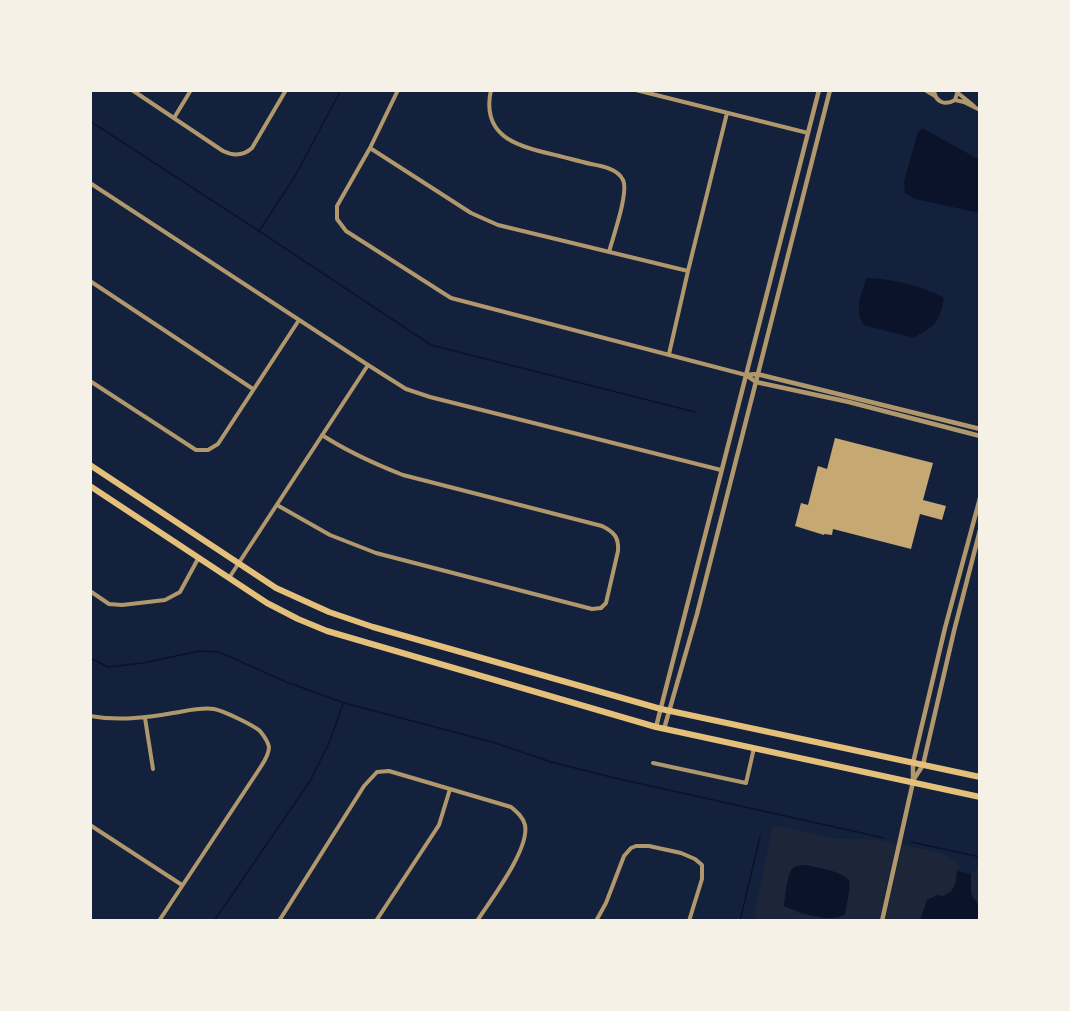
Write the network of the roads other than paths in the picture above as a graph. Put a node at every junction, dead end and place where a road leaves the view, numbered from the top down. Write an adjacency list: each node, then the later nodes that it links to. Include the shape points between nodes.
1 (132, 90): 17 (street)
2 (191, 90): 17 (street)
3 (286, 90): 17 (street, via 252,148 244,153 223,151)
4 (398, 90): 19 (street)
5 (491, 90): 21 (street, via 492,119 509,140 529,149 601,166 622,178 625,193)
6 (636, 90): 16 (street)
7 (819, 90): 18 (street)
8 (830, 90): 27 (street)
9 (925, 90): 12 (street)
10 (934, 90): 12 (street)
11 (958, 92): 13 (street); 14 (street)
12 (935, 97): 13 (street, via 943,103)
13 (955, 100): 14 (street)
14 (974, 107): 15 (street)
15 (980, 110)
16 (727, 113): 18 (street); 22 (street)
17 (174, 118)
18 (808, 133): 28 (street)
19 (370, 148): 21 (street, via 471,213 498,225); 25 (street, via 336,210 346,231 451,298)
20 (90, 183): 24 (street)
21 (609, 252): 22 (street)
22 (688, 271): 25 (street)
23 (90, 281): 31 (street)
24 (299, 320): 26 (street); 31 (street)
25 (669, 354): 28 (street)
26 (368, 365): 33 (street); 36 (street, via 406,389 430,397)
27 (757, 374): 28 (street); 30 (street); 32 (street)
28 (746, 375): 30 (street); 36 (street)
29 (90, 381): 31 (street, via 196,450 208,450 218,444)
30 (756, 382): 34 (street); 46 (street)
31 (253, 389)
32 (980, 429)
33 (322, 435): 39 (street); 39 (street, via 403,476 612,531 619,543 606,603 592,609 376,554 330,535)
34 (980, 436)
35 (90, 465): 42 (main road)
36 (721, 470): 45 (street)
37 (90, 486): 41 (main road)
38 (980, 498): 52 (street)
39 (277, 505): 42 (street)
40 (980, 530): 54 (street)
41 (199, 558): 43 (main road); 44 (street, via 180,592 165,600 109,604)
42 (238, 563): 43 (street); 45 (main road, via 276,588 329,612)
43 (229, 578): 49 (main road, via 267,603 327,631)
44 (90, 591)
45 (661, 709): 46 (main road); 49 (street)
46 (669, 711): 50 (street); 52 (main road)
47 (90, 716): 48 (street)
48 (145, 718): 55 (street); 61 (street, via 214,709 259,730 269,747 268,755)
49 (656, 727): 50 (main road)
50 (664, 729): 51 (main road)
51 (754, 748): 53 (street, via 746,783); 57 (main road)
52 (913, 763): 54 (main road); 57 (street)
53 (653, 764)
54 (923, 765): 56 (main road); 57 (street)
55 (153, 769)
56 (980, 777)
57 (913, 782): 59 (main road); 68 (street)
58 (450, 789): 63 (street, via 389,771 377,772 364,786); 64 (street, via 439,825); 65 (street, via 511,807 525,825 520,851)
59 (980, 797)
60 (90, 825): 61 (street)
61 (182, 885): 62 (street)
62 (159, 921)
63 (279, 921)
64 (376, 921)
65 (477, 921)
66 (596, 921): 67 (street, via 624,856 631,848 642,845 681,853 702,865 702,879)
67 (689, 921)
68 (882, 921)

